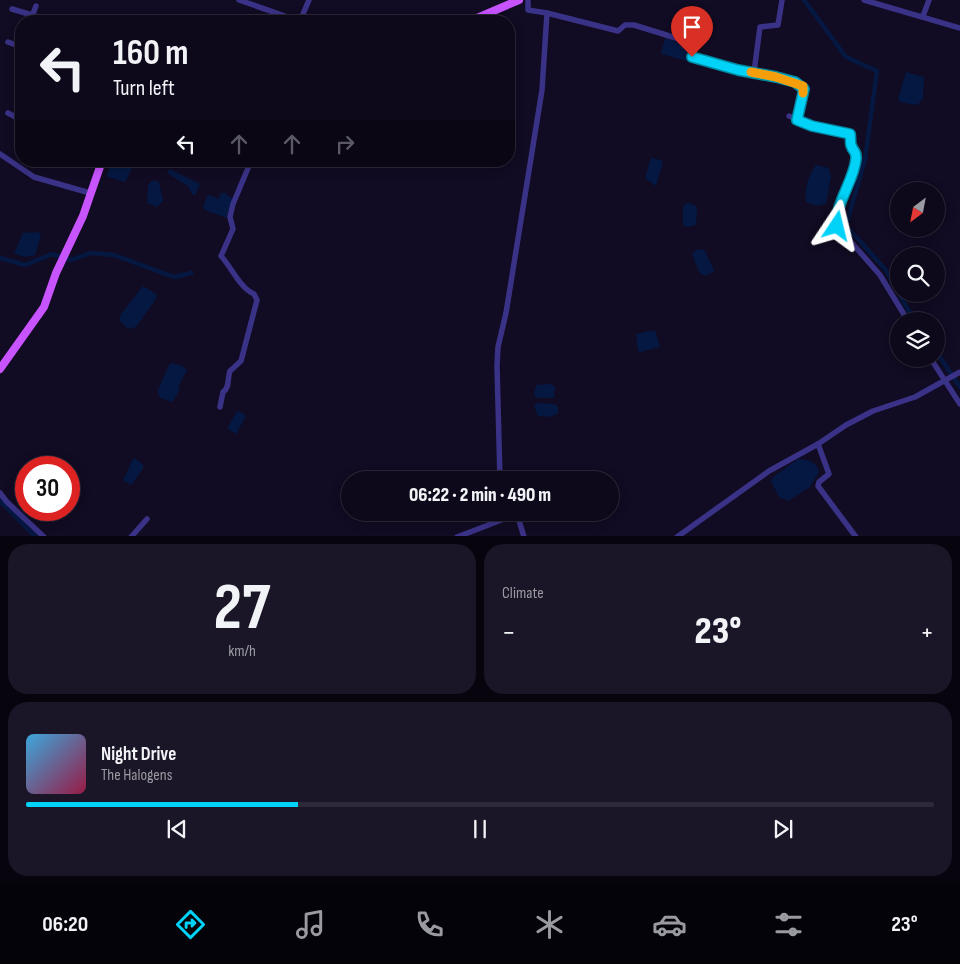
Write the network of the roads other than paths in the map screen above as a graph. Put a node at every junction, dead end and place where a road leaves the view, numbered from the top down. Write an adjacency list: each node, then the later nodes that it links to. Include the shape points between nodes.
1 (239, 0): 13 (street)
2 (309, 0): 14 (street)
3 (519, 0): 15 (main road)
4 (528, 0): 10 (street, via 528,10)
5 (782, 0): 20 (street, via 778,25 760,27)
6 (864, 0): 16 (street)
7 (929, 0): 16 (street)
8 (36, 6): 12 (street)
9 (12, 9): 11 (street)
10 (547, 13): 20 (street, via 618,31 627,24 651,30 692,43 694,59); 39 (street, via 542,90 498,347)
11 (25, 15)
12 (32, 15)
13 (283, 15)
14 (303, 15)
15 (484, 15)
16 (923, 16): 17 (street)
17 (960, 28)
18 (8, 42): 19 (street)
19 (15, 44)
20 (754, 72): 24 (street, via 803,86)
21 (8, 112): 22 (street)
22 (15, 116)
23 (789, 116): 24 (street)
24 (797, 120): 31 (street, via 850,134 856,158 836,218 837,226 880,276)
25 (0, 154): 26 (street)
26 (15, 164)
27 (19, 167): 30 (street, via 34,177)
28 (100, 167): 30 (main road)
29 (248, 167): 37 (street, via 233,204 230,217 233,229 221,256 257,300 242,362 230,371)
30 (90, 193): 33 (main road, via 44,308)
31 (902, 312)
32 (936, 367): 35 (street)
33 (0, 368)
34 (957, 374): 35 (street)
35 (946, 381): 36 (street); 38 (street, via 915,397 873,411)
36 (960, 404)
37 (220, 407)
38 (818, 444): 48 (street, via 768,471); 49 (street, via 829,474 818,486)
39 (500, 471)
40 (0, 492): 44 (street)
41 (148, 519): 45 (street)
42 (501, 521): 46 (street)
43 (519, 521): 47 (street)
44 (44, 536)
45 (131, 536)
46 (457, 536)
47 (524, 536)
48 (677, 536)
49 (856, 536)

